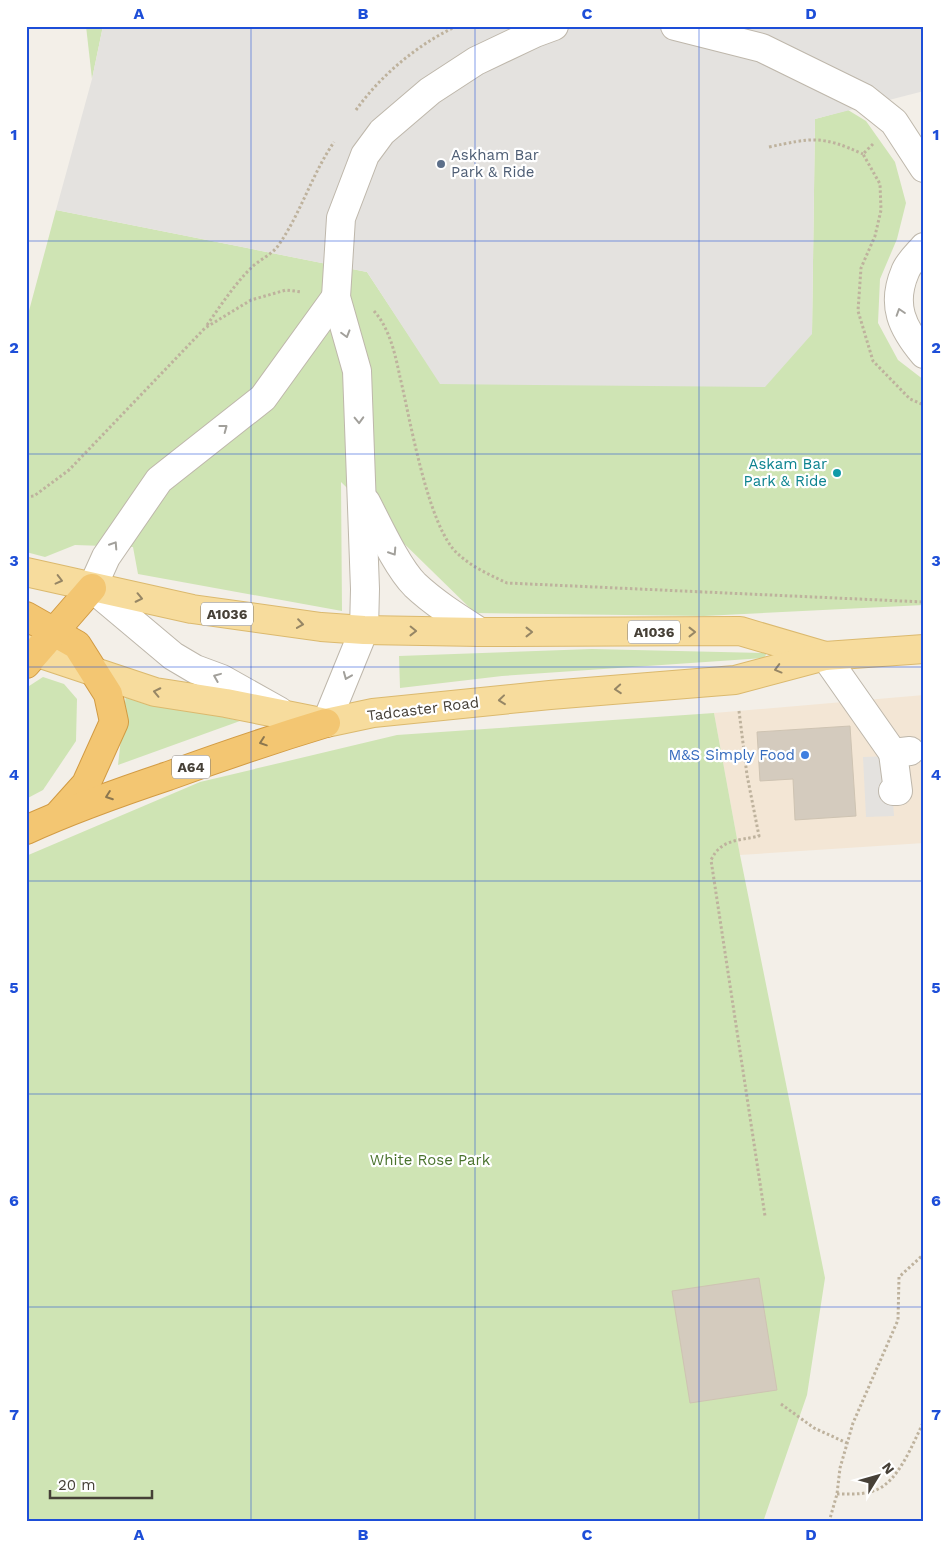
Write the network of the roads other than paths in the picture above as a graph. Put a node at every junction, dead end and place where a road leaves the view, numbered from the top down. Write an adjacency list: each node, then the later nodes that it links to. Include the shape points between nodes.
1 (554, 26): 5 (lane, via 476,61 430,91 382,132 365,155 340,218)
2 (675, 26): 3 (lane, via 762,48 864,98 894,122)
3 (924, 168)
4 (924, 246): 6 (lane, one-way to 4, via 908,335 897,305 905,271)
5 (336, 297): 7 (lane, one-way to 7, via 357,371); 9 (lane, one-way to 5, via 106,557 159,480 263,398)
6 (924, 354)
7 (362, 494): 11 (lane); 13 (lane, one-way to 13, via 386,541 414,584)
8 (26, 572): 9 (main road, Tadcaster Road / A1036, one-way to 9)
9 (92, 588): 11 (main road, Tadcaster Road / A1036, one-way to 11, via 192,609); 12 (highway); 18 (lane, one-way to 9, via 173,656)
10 (26, 616): 12 (highway)
11 (364, 630): 13 (main road, Tadcaster Road / A1036, one-way to 13); 19 (lane, one-way to 19)
12 (56, 631): 15 (highway); 17 (highway, via 77,645)
13 (480, 632): 16 (main road, Tadcaster Road / A1036, one-way to 16, via 740,631)
14 (924, 649): 16 (main road, Tadcaster Road / A1036)
15 (29, 656): 17 (main road, Tadcaster Road / A1036)
16 (825, 656): 19 (main road, Tadcaster Road / A1036, one-way to 19, via 735,680 381,712); 20 (lane, via 902,752 898,791)
17 (97, 674): 18 (main road, Tadcaster Road / A1036, one-way to 17, via 155,692); 21 (highway, A64, via 108,694 114,722 86,784)
18 (290, 717): 19 (main road, Tadcaster Road / A1036)
19 (326, 723): 21 (highway, A64, one-way to 21)
20 (892, 791)
21 (57, 816): 22 (highway, A64)
22 (26, 830)

